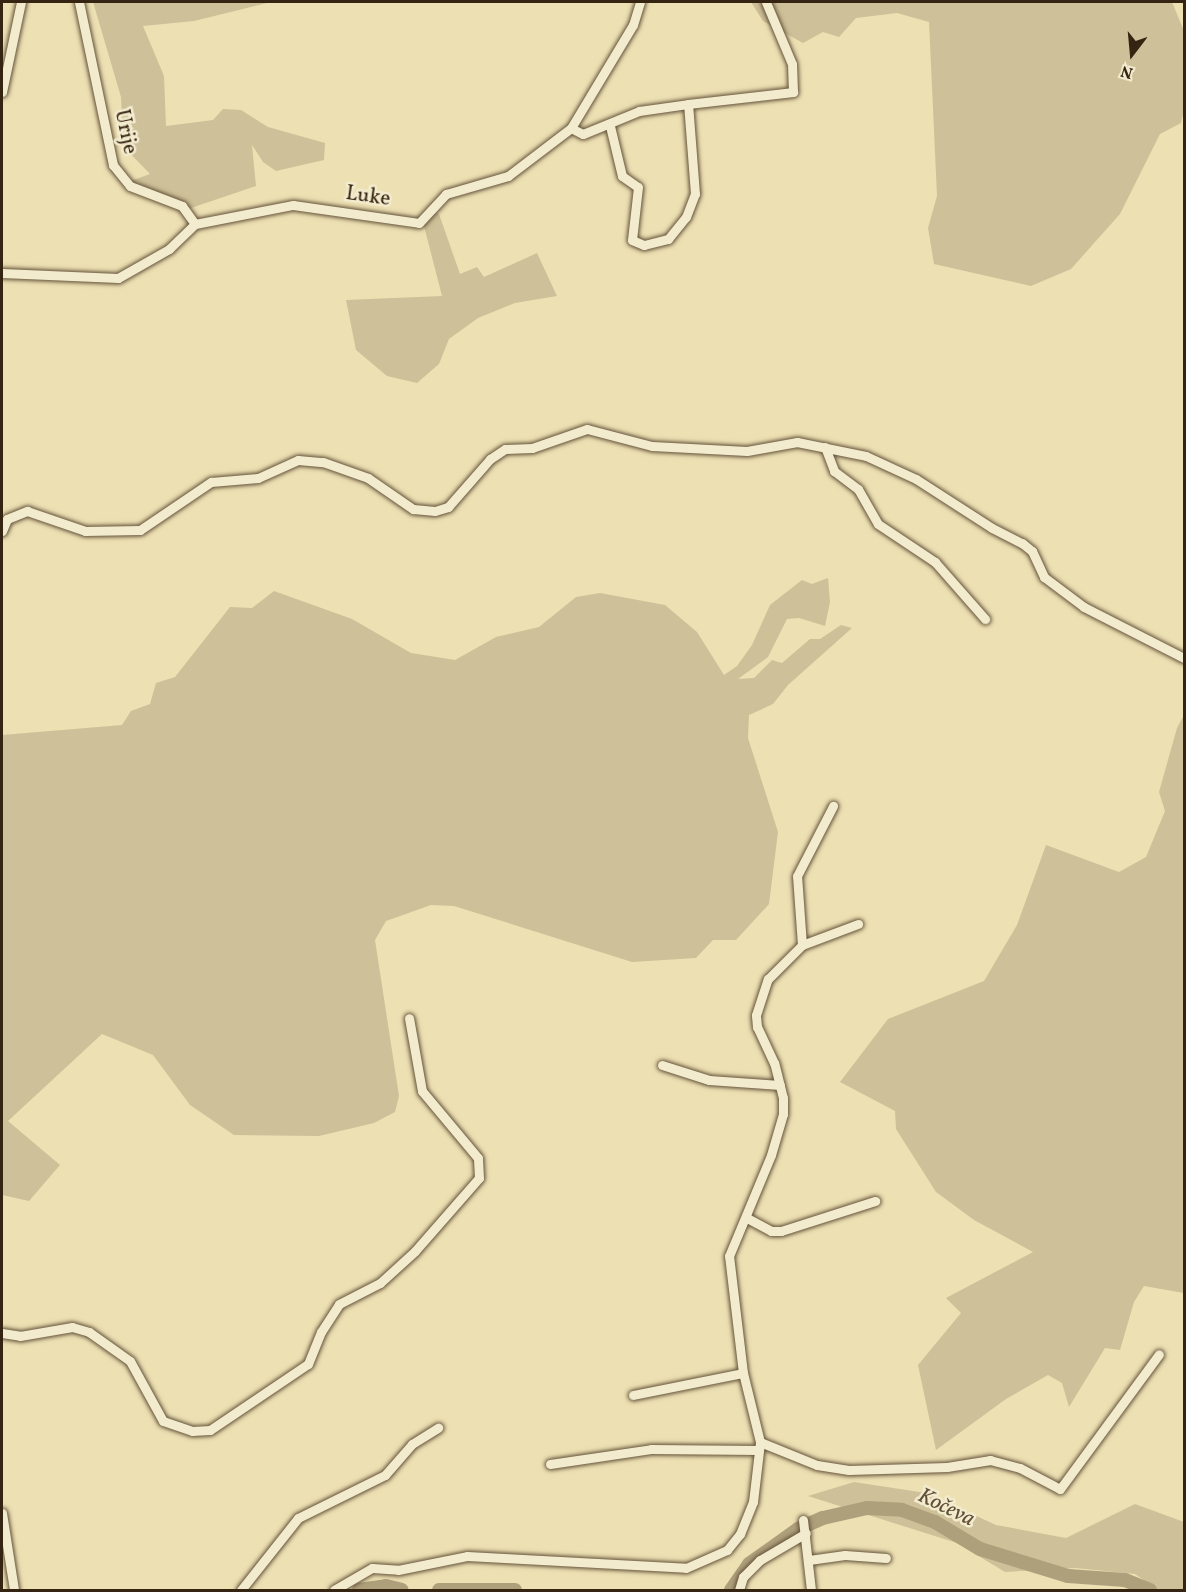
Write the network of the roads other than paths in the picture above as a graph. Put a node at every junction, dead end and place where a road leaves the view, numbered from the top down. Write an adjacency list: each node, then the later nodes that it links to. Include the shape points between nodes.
1 (21, 2): 5 (street)
2 (79, 2): 9 (street, Urije, via 113,165 130,186 182,206)
3 (640, 2): 8 (street, Luke, via 633,25)
4 (766, 2): 6 (street, via 792,64 793,92)
5 (2, 92)
6 (688, 104): 7 (street, via 639,111); 7 (street, via 695,194 686,218 668,239 644,245 632,240 638,187 622,176)
7 (610, 126): 8 (street, via 583,134)
8 (572, 128): 9 (street, Luke, via 508,176 446,194 419,223 293,205)
9 (195, 224): 10 (street, via 169,249 118,278)
10 (2, 273)
11 (825, 447): 12 (street, via 797,442 747,451 652,446 587,429 532,448 505,449 490,459 448,507 435,511 413,509 368,478 323,462 298,460 258,478 211,482 140,530 85,531 27,511 8,519); 13 (street, via 834,471 858,489 878,524 935,562); 14 (street, via 866,456 916,479 1022,543 1032,551 1044,577 1084,607)
12 (2, 531)
13 (985, 619)
14 (1185, 658)
15 (833, 806): 17 (street, via 797,876)
16 (858, 924): 17 (street)
17 (802, 945): 20 (street, via 768,979 756,1015)
18 (409, 1018): 23 (street, via 422,1091 478,1158 481,1168 473,1188 415,1251 380,1282 339,1304 321,1332 309,1364 210,1430 192,1431 163,1421 130,1361 89,1332 72,1327 20,1336)
19 (662, 1065): 20 (street, via 709,1080)
20 (780, 1085): 22 (street, via 783,1114)
21 (875, 1201): 22 (street, via 781,1231 771,1231)
22 (747, 1218): 25 (street, via 729,1256)
23 (2, 1333)
24 (1159, 1354): 28 (street, via 1060,1489 1020,1468 990,1460 947,1467 849,1470 817,1465)
25 (743, 1373): 26 (street); 28 (street)
26 (633, 1395)
27 (438, 1428): 35 (street, via 412,1444 385,1475 298,1518)
28 (760, 1446): 29 (street, via 651,1449); 36 (street, via 753,1502 740,1534 727,1550 707,1562 670,1568 467,1556 398,1570 372,1568)
29 (550, 1464)
30 (2, 1513): 31 (street)
31 (4, 1540): 34 (street)
32 (886, 1558): 33 (street, via 845,1555)
33 (809, 1560): 37 (street, via 804,1526 742,1577); 38 (street)
34 (14, 1590)
35 (241, 1590)
36 (334, 1590)
37 (739, 1590)
38 (811, 1590)

